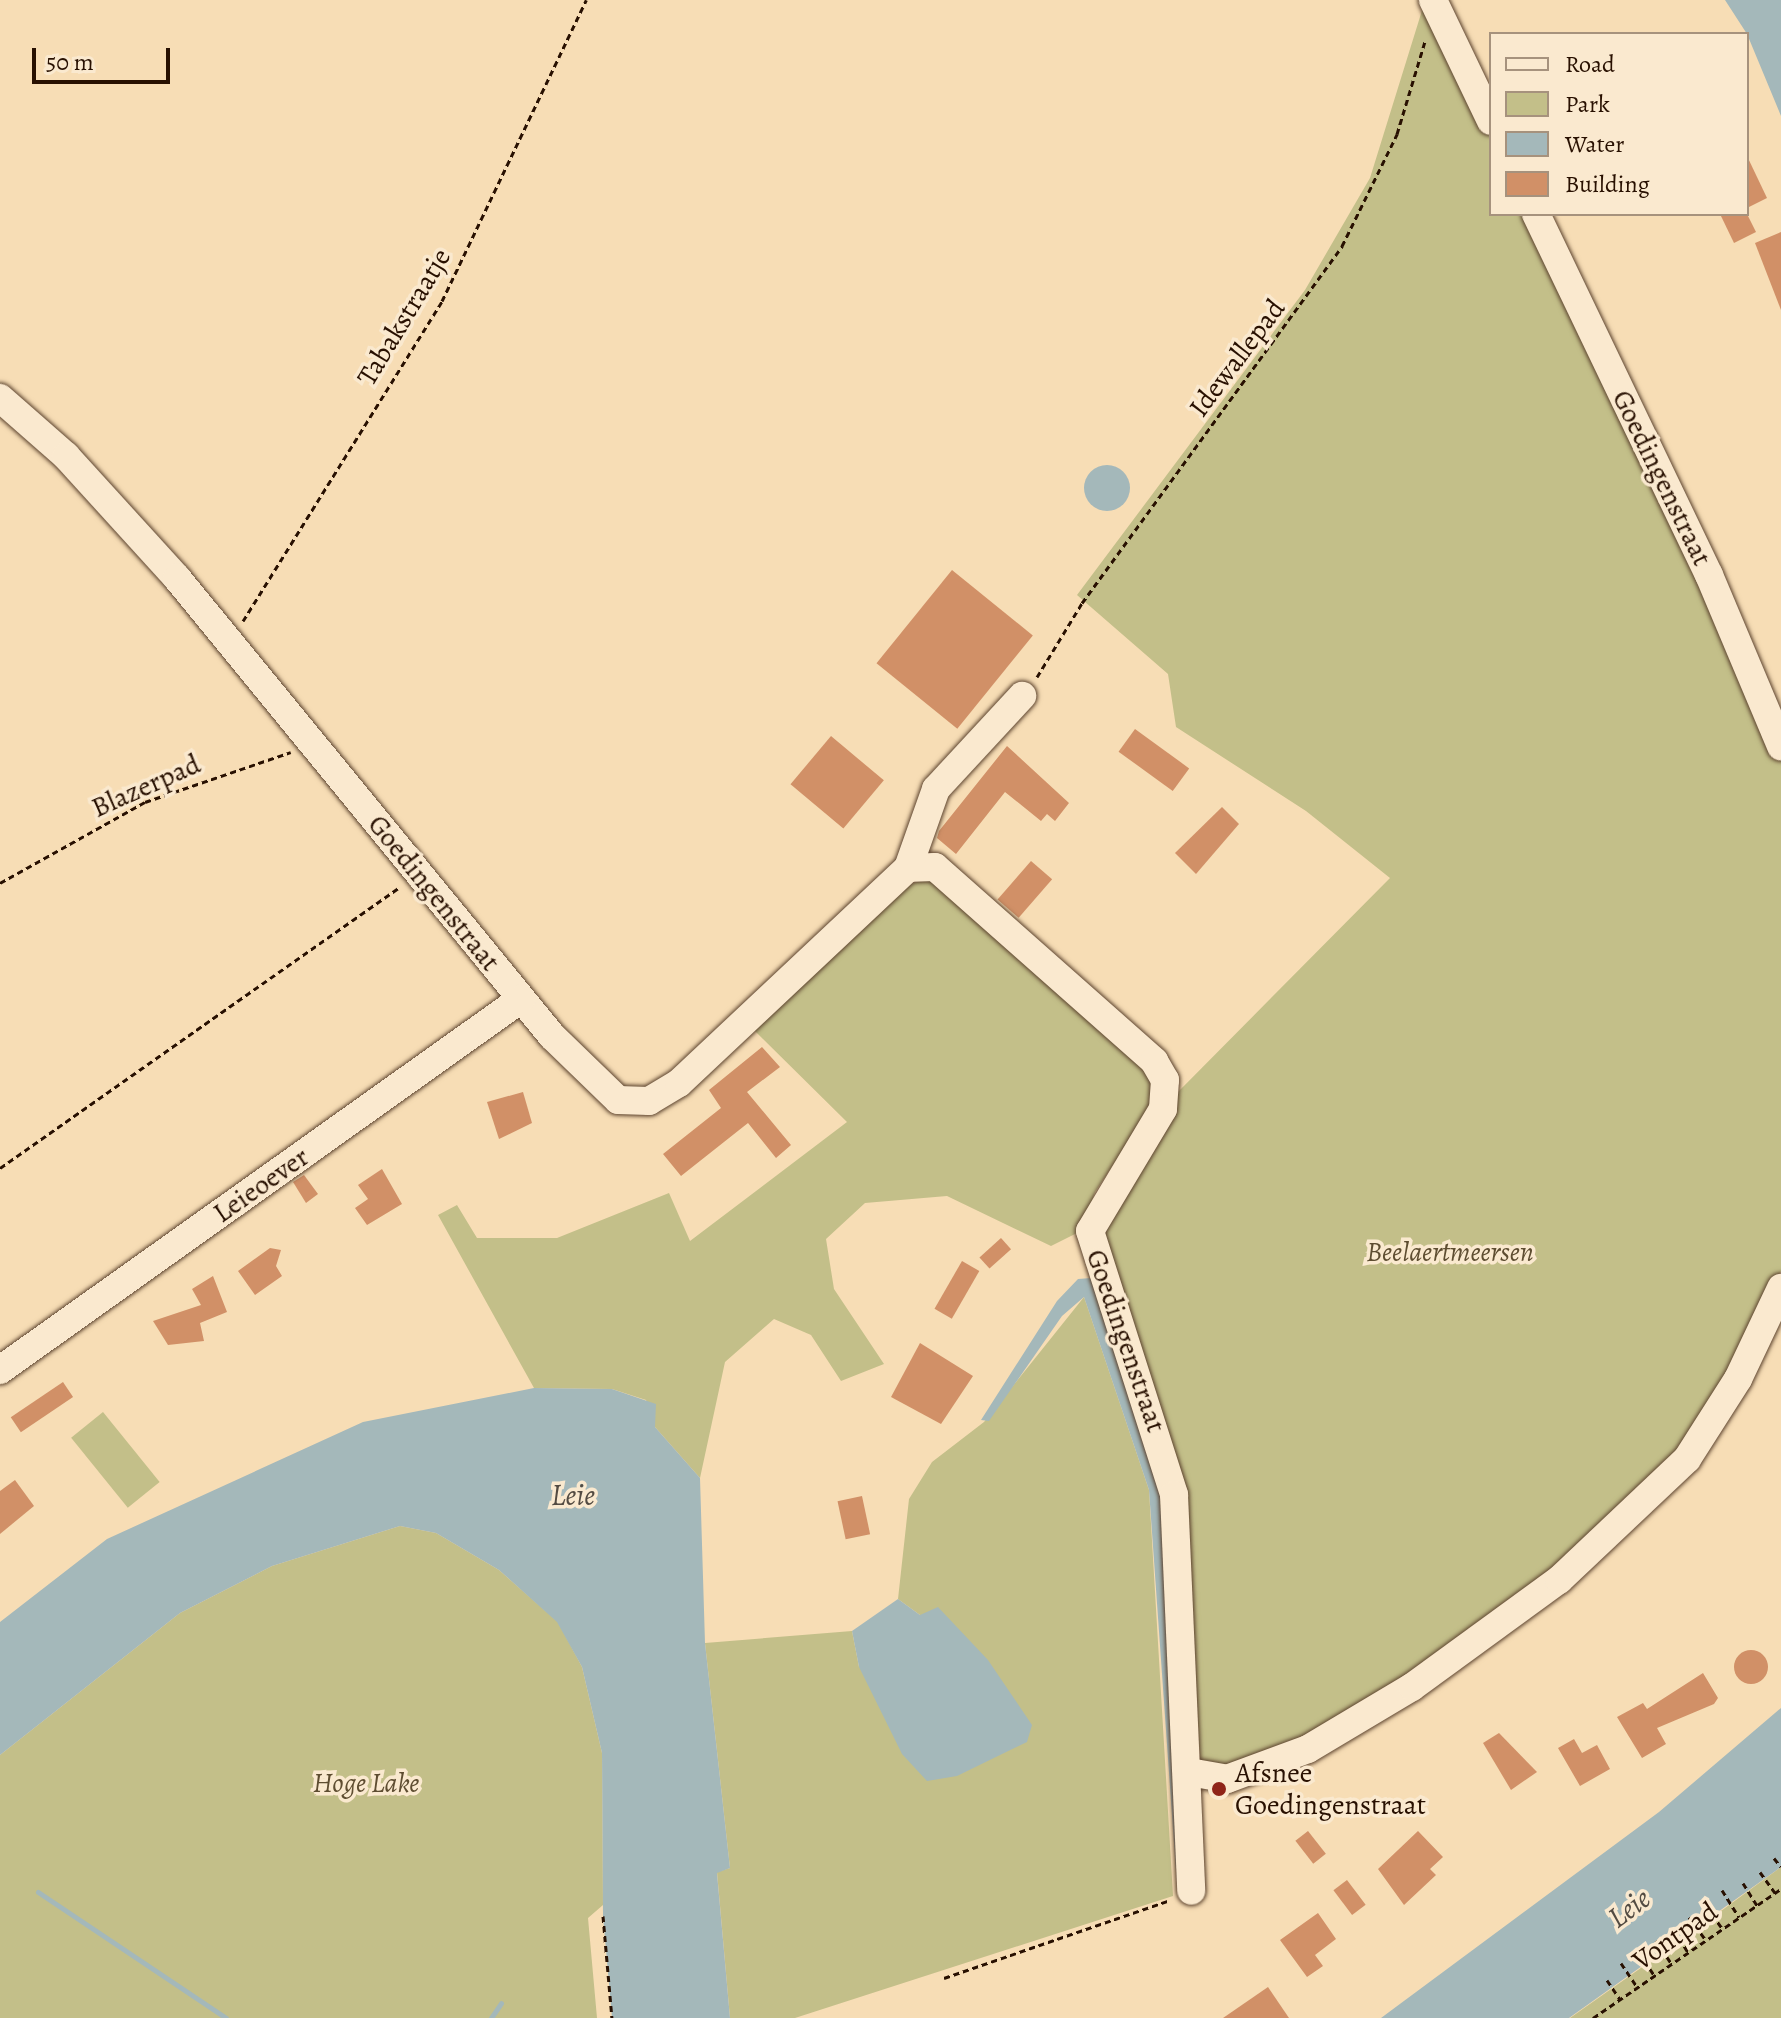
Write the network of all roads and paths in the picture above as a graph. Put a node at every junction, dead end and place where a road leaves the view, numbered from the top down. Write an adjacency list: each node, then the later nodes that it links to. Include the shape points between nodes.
1 (586, 0): 6 (path, Tabakstraatje, via 442,301)
2 (1438, 11): 3 (street); 7 (path, Idewallepad, via 1397,134 1342,246)
3 (1489, 117)
4 (1537, 216): 9 (street, Goedingenstraat, via 1709,575)
5 (0, 398): 6 (street, Goedingenstraat, via 66,456)
6 (231, 641): 8 (street, Goedingenstraat)
7 (1022, 696): 10 (street, via 936,789 910,845)
8 (315, 744): 11 (street, Goedingenstraat); 12 (path, Blazerpad, via 145,802)
9 (1781, 746)
10 (908, 868): 13 (street, Goedingenstraat, via 679,1083 649,1101 633,1104 601,1089); 17 (street, Goedingenstraat, via 935,867 1154,1061 1165,1080 1163,1109 1090,1231 1174,1495)
11 (417, 875): 13 (street, Goedingenstraat); 14 (path)
12 (0, 883)
13 (521, 999): 16 (street, Leieoever)
14 (0, 1168)
15 (1781, 1288): 17 (street, via 1738,1379 1687,1459 1559,1580 1412,1687 1308,1749 1227,1779)
16 (0, 1370)
17 (1189, 1772): 24 (street, Goedingenstraat)
18 (1774, 1858): 19 (path)
19 (1781, 1867)
20 (1760, 1872): 25 (path)
21 (1743, 1883): 27 (path)
22 (1781, 1889): 25 (path, Vontpad)
23 (1722, 1890): 30 (path)
24 (1191, 1891): 40 (path, via 1106,1928)
25 (1775, 1893): 27 (path, Vontpad)
26 (1706, 1906): 31 (path)
27 (1758, 1907): 30 (path, Vontpad)
28 (603, 1916): 44 (path)
29 (1689, 1917): 34 (path)
30 (1739, 1917): 31 (path, Vontpad)
31 (1722, 1928): 34 (path, Vontpad)
32 (1674, 1929): 36 (path)
33 (1656, 1940): 38 (path)
34 (1706, 1940): 36 (path, Vontpad)
35 (1639, 1952): 39 (path)
36 (1688, 1952): 38 (path, Vontpad)
37 (1621, 1963): 42 (path)
38 (1671, 1963): 39 (path, Vontpad)
39 (1654, 1975): 42 (path, Vontpad)
40 (944, 1978)
41 (1607, 1980): 43 (path)
42 (1637, 1987): 43 (path, Vontpad)
43 (1620, 1999): 45 (path, Vontpad)
44 (612, 2018)
45 (1593, 2018)

